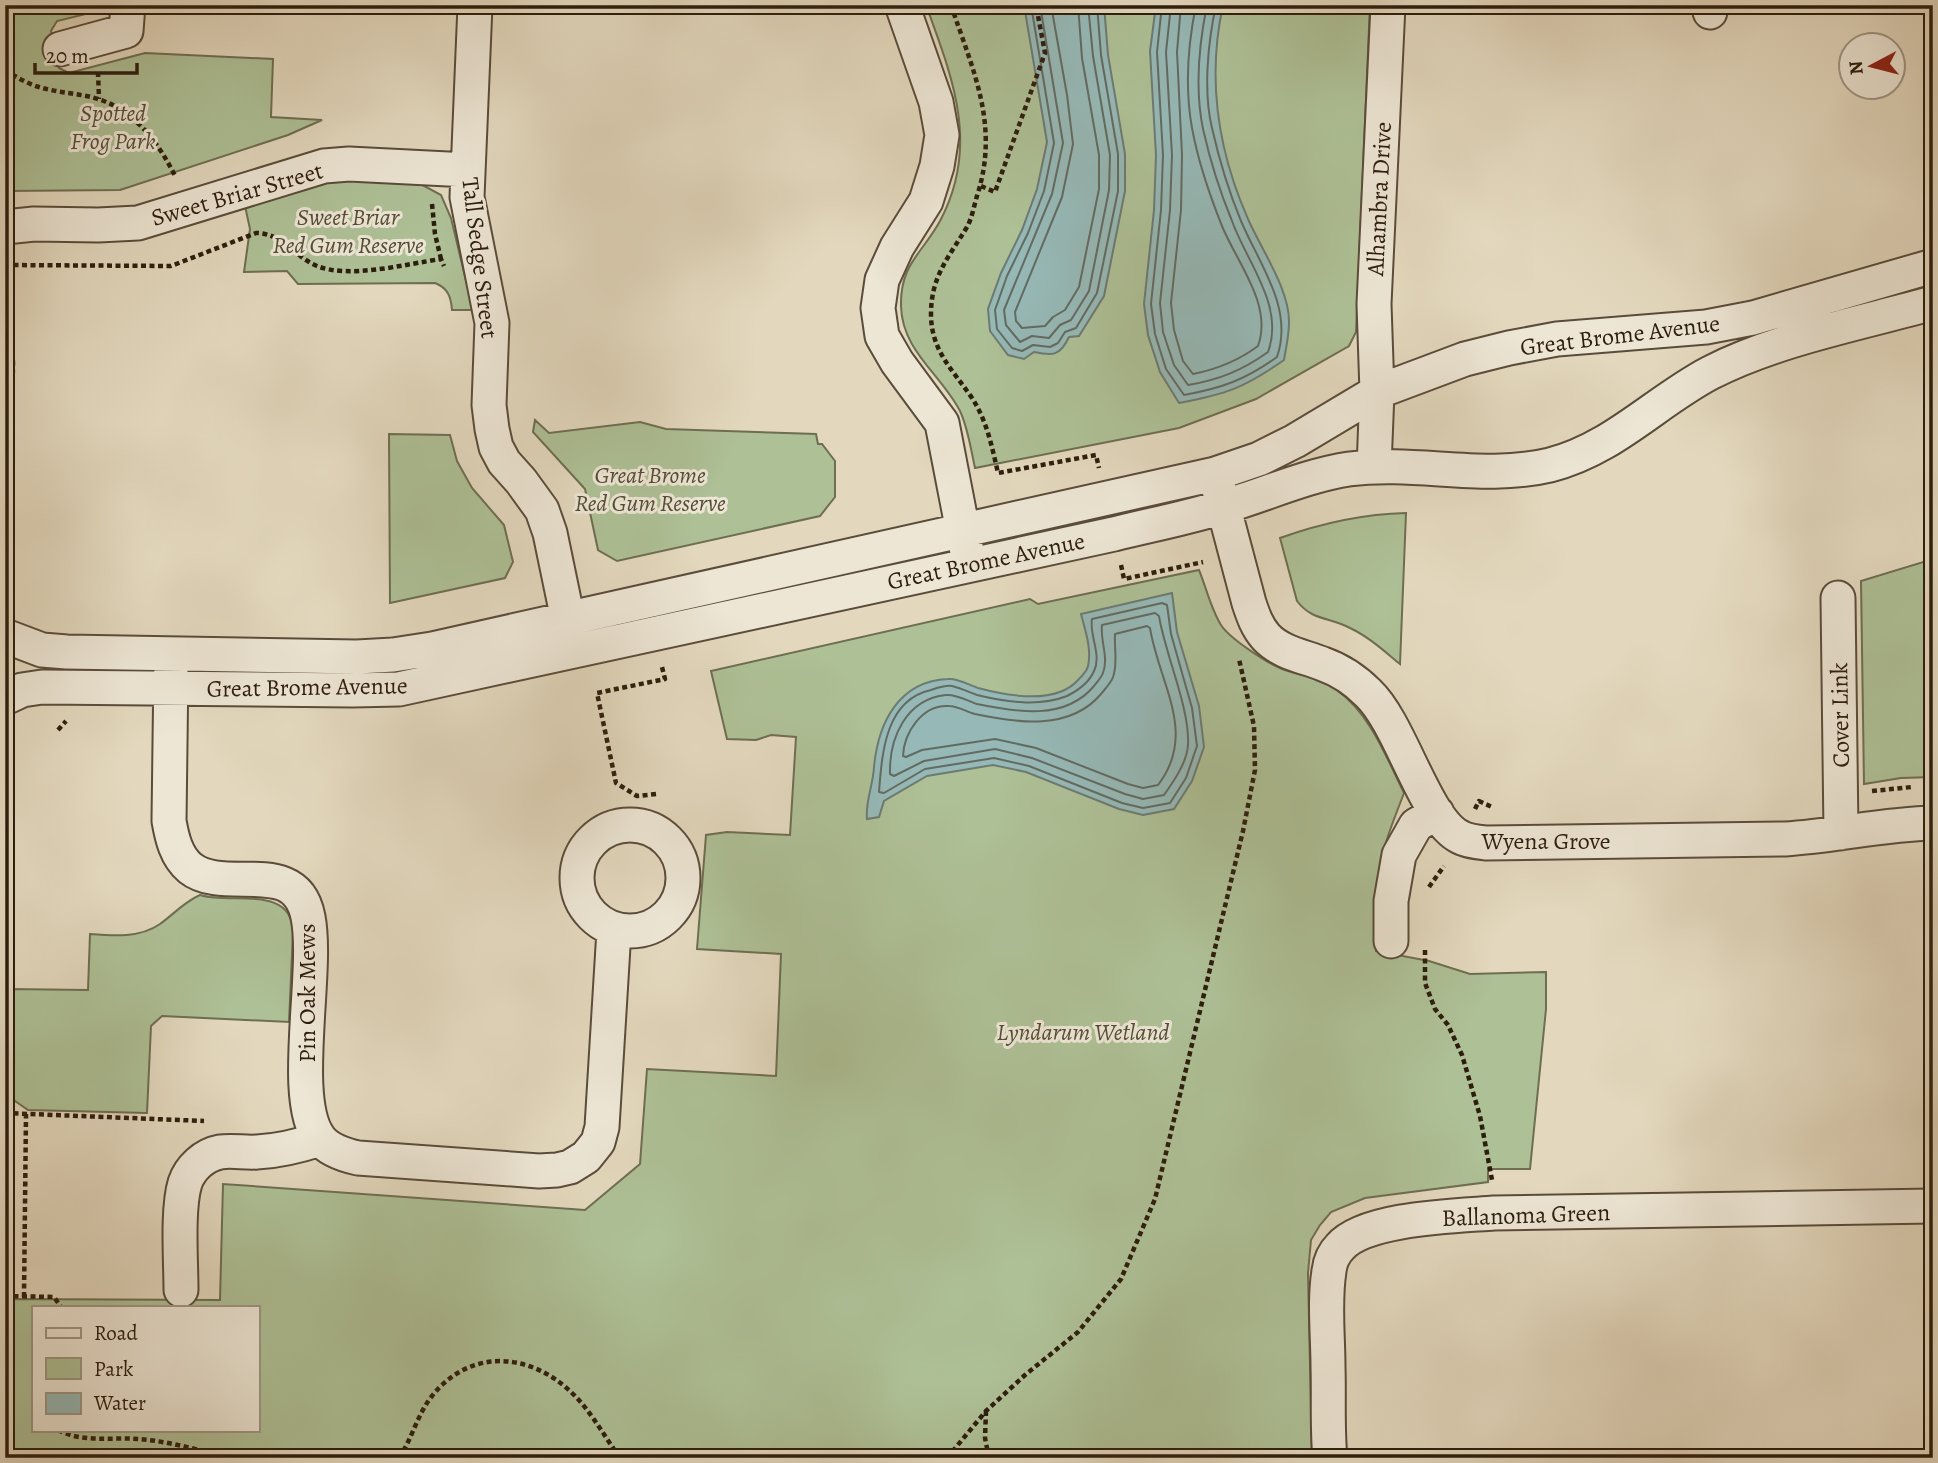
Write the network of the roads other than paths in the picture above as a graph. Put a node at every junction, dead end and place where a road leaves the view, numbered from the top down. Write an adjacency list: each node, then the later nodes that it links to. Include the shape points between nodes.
1 (128, 5): 5 (street, via 126,31)
2 (475, 5): 6 (street, Tall Sedge Street)
3 (902, 5): 14 (street, via 936,102 942,135 926,201 882,280 878,308 882,336 942,424)
4 (1388, 5): 10 (street, Alhambra Drive, via 1374,304)
5 (60, 49)
6 (468, 170): 7 (street, Sweet Briar Street, via 324,166 138,223); 17 (street, Tall Sedge Street, via 469,211 492,323 489,405 496,447 545,517)
7 (5, 227)
8 (1931, 274): 10 (street, Great Brome Avenue, via 1706,327 1557,338 1509,348)
9 (1933, 303): 11 (street, Great Brome Avenue, via 1743,358 1678,392 1613,439 1551,464 1482,473)
10 (1377, 392): 11 (street, Alhambra Drive); 12 (street, Great Brome Avenue, via 1296,441)
11 (1374, 467): 13 (street, Great Brome Avenue, via 1311,476)
12 (1215, 474): 13 (street, Wyena Grove); 14 (street, Great Brome Avenue)
13 (1224, 507): 15 (street, Great Brome Avenue); 25 (street, Wyena Grove, via 1249,603 1265,636 1280,649 1348,676 1370,694)
14 (963, 531): 15 (street); 17 (street, Great Brome Avenue)
15 (969, 564): 20 (street, Great Brome Avenue)
16 (1838, 598): 27 (street, Cover Link)
17 (568, 618): 20 (street, Tall Sedge Street); 21 (street, Great Brome Avenue, via 393,655)
18 (5, 636): 21 (street, Great Brome Avenue, via 42,650)
19 (5, 646): 23 (street, via 10,657)
20 (574, 652): 22 (street, Great Brome Avenue, via 399,689)
21 (171, 653): 22 (street, Pin Oak Mews)
22 (170, 688): 24 (street, Great Brome Avenue, via 42,687); 30 (street, Pin Oak Mews, via 169,821 182,859 204,875 277,881 293,888 308,913 306,1096)
23 (5, 690)
24 (5, 698)
25 (1437, 813): 27 (street, Wyena Grove, via 1460,838 1486,844 1785,839); 29 (street, via 1416,825 1399,855 1391,901)
26 (1933, 823): 27 (street, Wyena Grove)
27 (1841, 833)
28 (614, 930): 30 (street, via 602,1127 598,1142 586,1157 570,1167 539,1171 358,1158 334,1150)
29 (1391, 942)
30 (320, 1139): 32 (street, via 280,1150 220,1152 192,1169 182,1204)
31 (1933, 1206): 33 (street, Ballanoma Green, via 1494,1213 1429,1218 1374,1228 1350,1238 1331,1260 1327,1287)
32 (181, 1290)
33 (1330, 1458)

